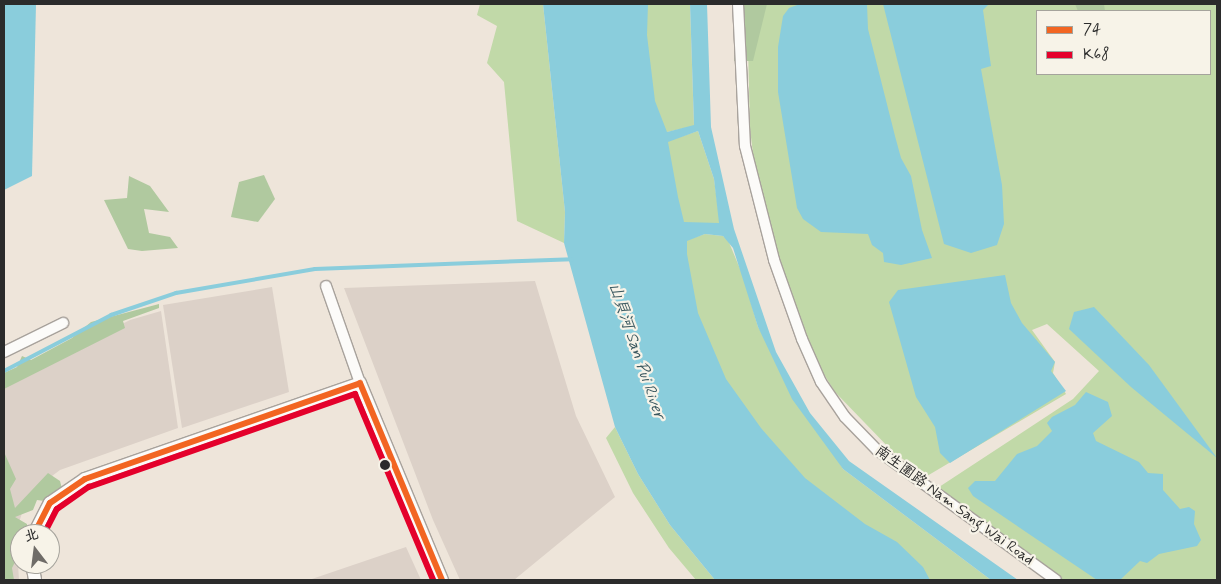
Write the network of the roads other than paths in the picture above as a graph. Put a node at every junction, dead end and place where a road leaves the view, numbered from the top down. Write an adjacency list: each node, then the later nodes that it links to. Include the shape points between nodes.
1 (738, 4): 8 (street, 南生圍路 Nam Sang Wai Road, via 745,146 774,260 821,382 845,418 877,450)
2 (326, 286): 5 (street)
3 (63, 323): 4 (street)
4 (4, 352)
5 (360, 383): 6 (street, via 85,479 50,503); 7 (street)
6 (39, 524)
7 (442, 580)
8 (1056, 580)

